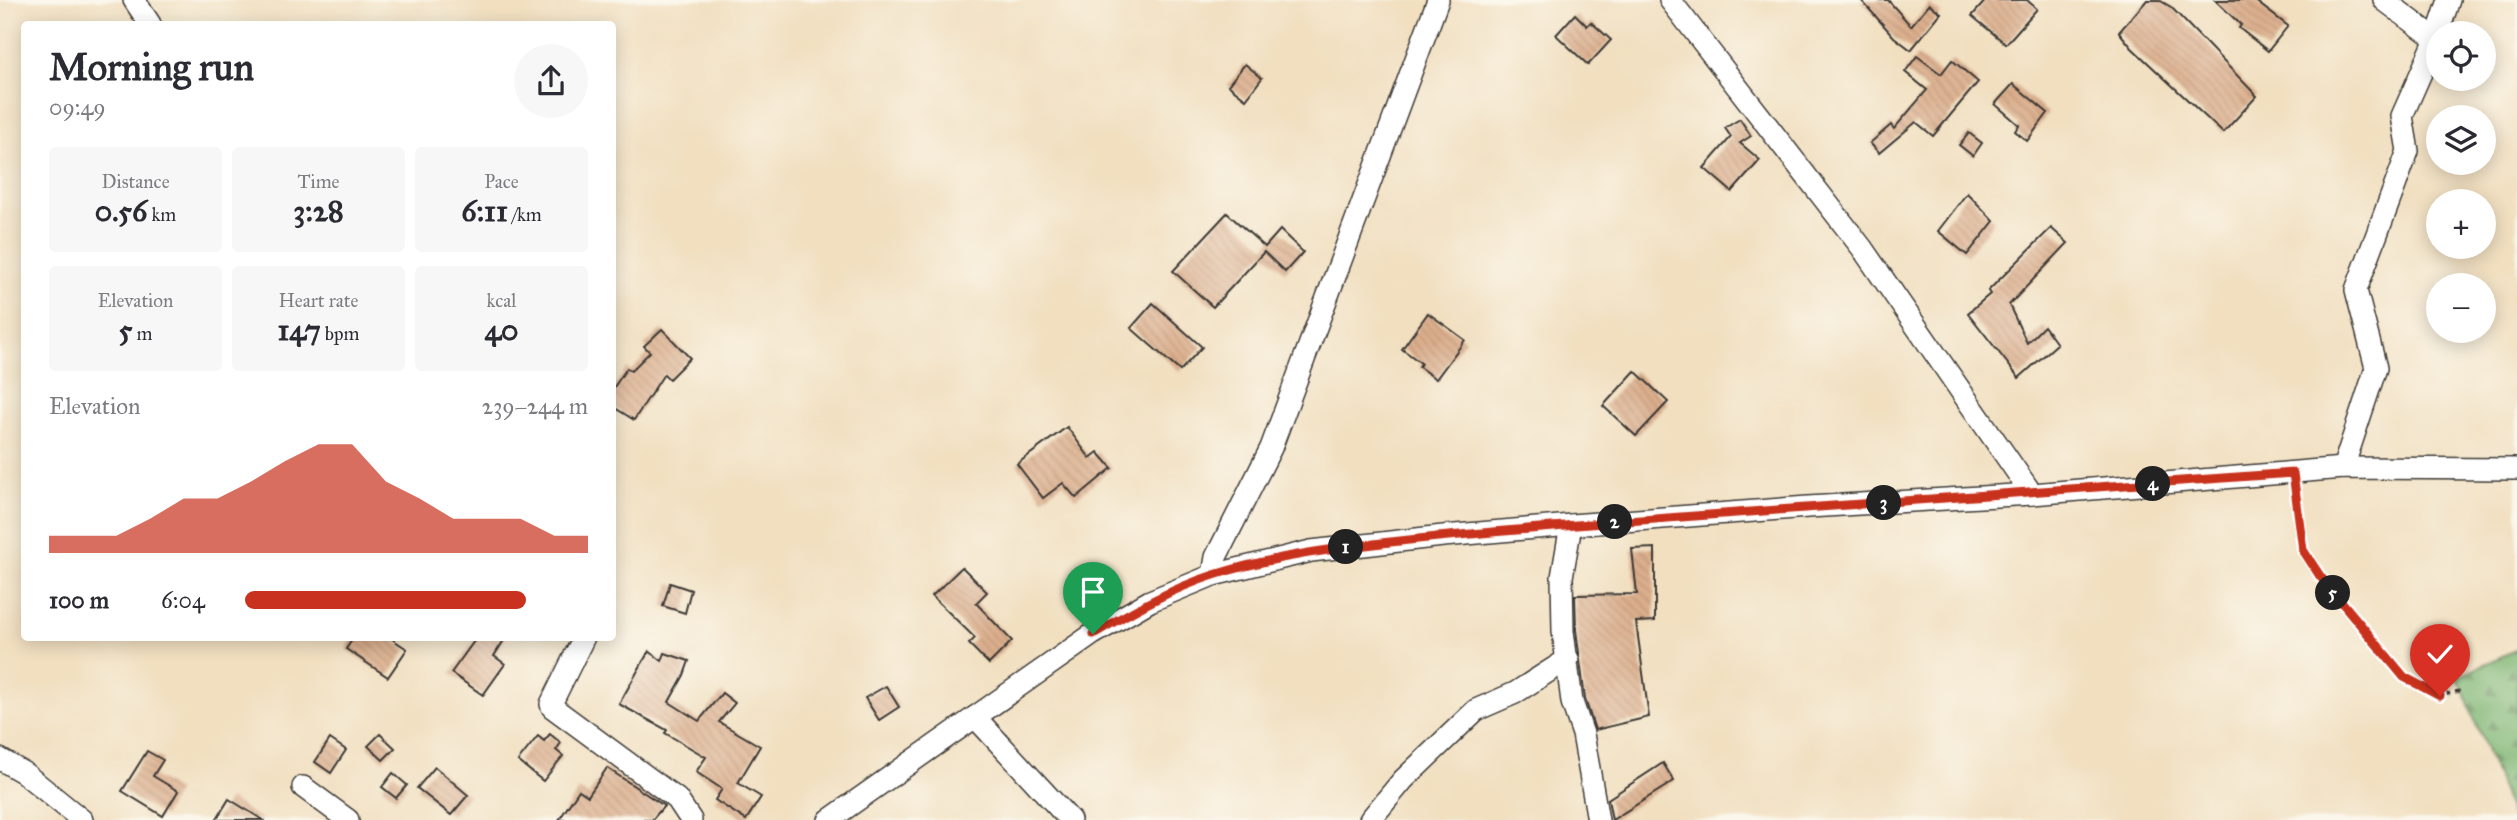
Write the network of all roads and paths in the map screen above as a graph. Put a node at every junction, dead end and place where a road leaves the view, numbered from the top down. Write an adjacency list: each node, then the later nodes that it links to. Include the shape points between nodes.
1 (134, 0): 6 (street)
2 (1438, 0): 15 (street, via 1271,448 1216,557)
3 (1670, 0): 13 (street, via 1862,247)
4 (2384, 0): 8 (street)
5 (2449, 0): 7 (street)
6 (148, 21)
7 (2443, 21)
8 (2426, 28)
9 (2426, 63): 10 (street, via 2402,116 2408,150 2356,290 2376,368)
10 (2343, 468): 11 (street); 12 (street)
11 (2517, 469)
12 (2293, 473): 13 (street); 18 (path, via 2303,550 2340,602 2404,677 2440,696)
13 (2032, 494): 14 (street)
14 (1571, 525): 15 (street, via 1311,551); 17 (street, via 1562,577)
15 (1213, 575): 19 (street, via 1150,601 1093,634)
16 (582, 641): 24 (street, via 552,707 677,799)
17 (1568, 659): 27 (street, via 1516,693 1476,710 1403,780); 28 (street, via 1572,702 1583,734)
18 (2463, 690)
19 (975, 717): 25 (street); 26 (street)
20 (0, 759): 22 (street)
21 (303, 787): 23 (street)
22 (82, 820)
23 (348, 820)
24 (691, 820)
25 (829, 820)
26 (1070, 820)
27 (1370, 820)
28 (1598, 820)

